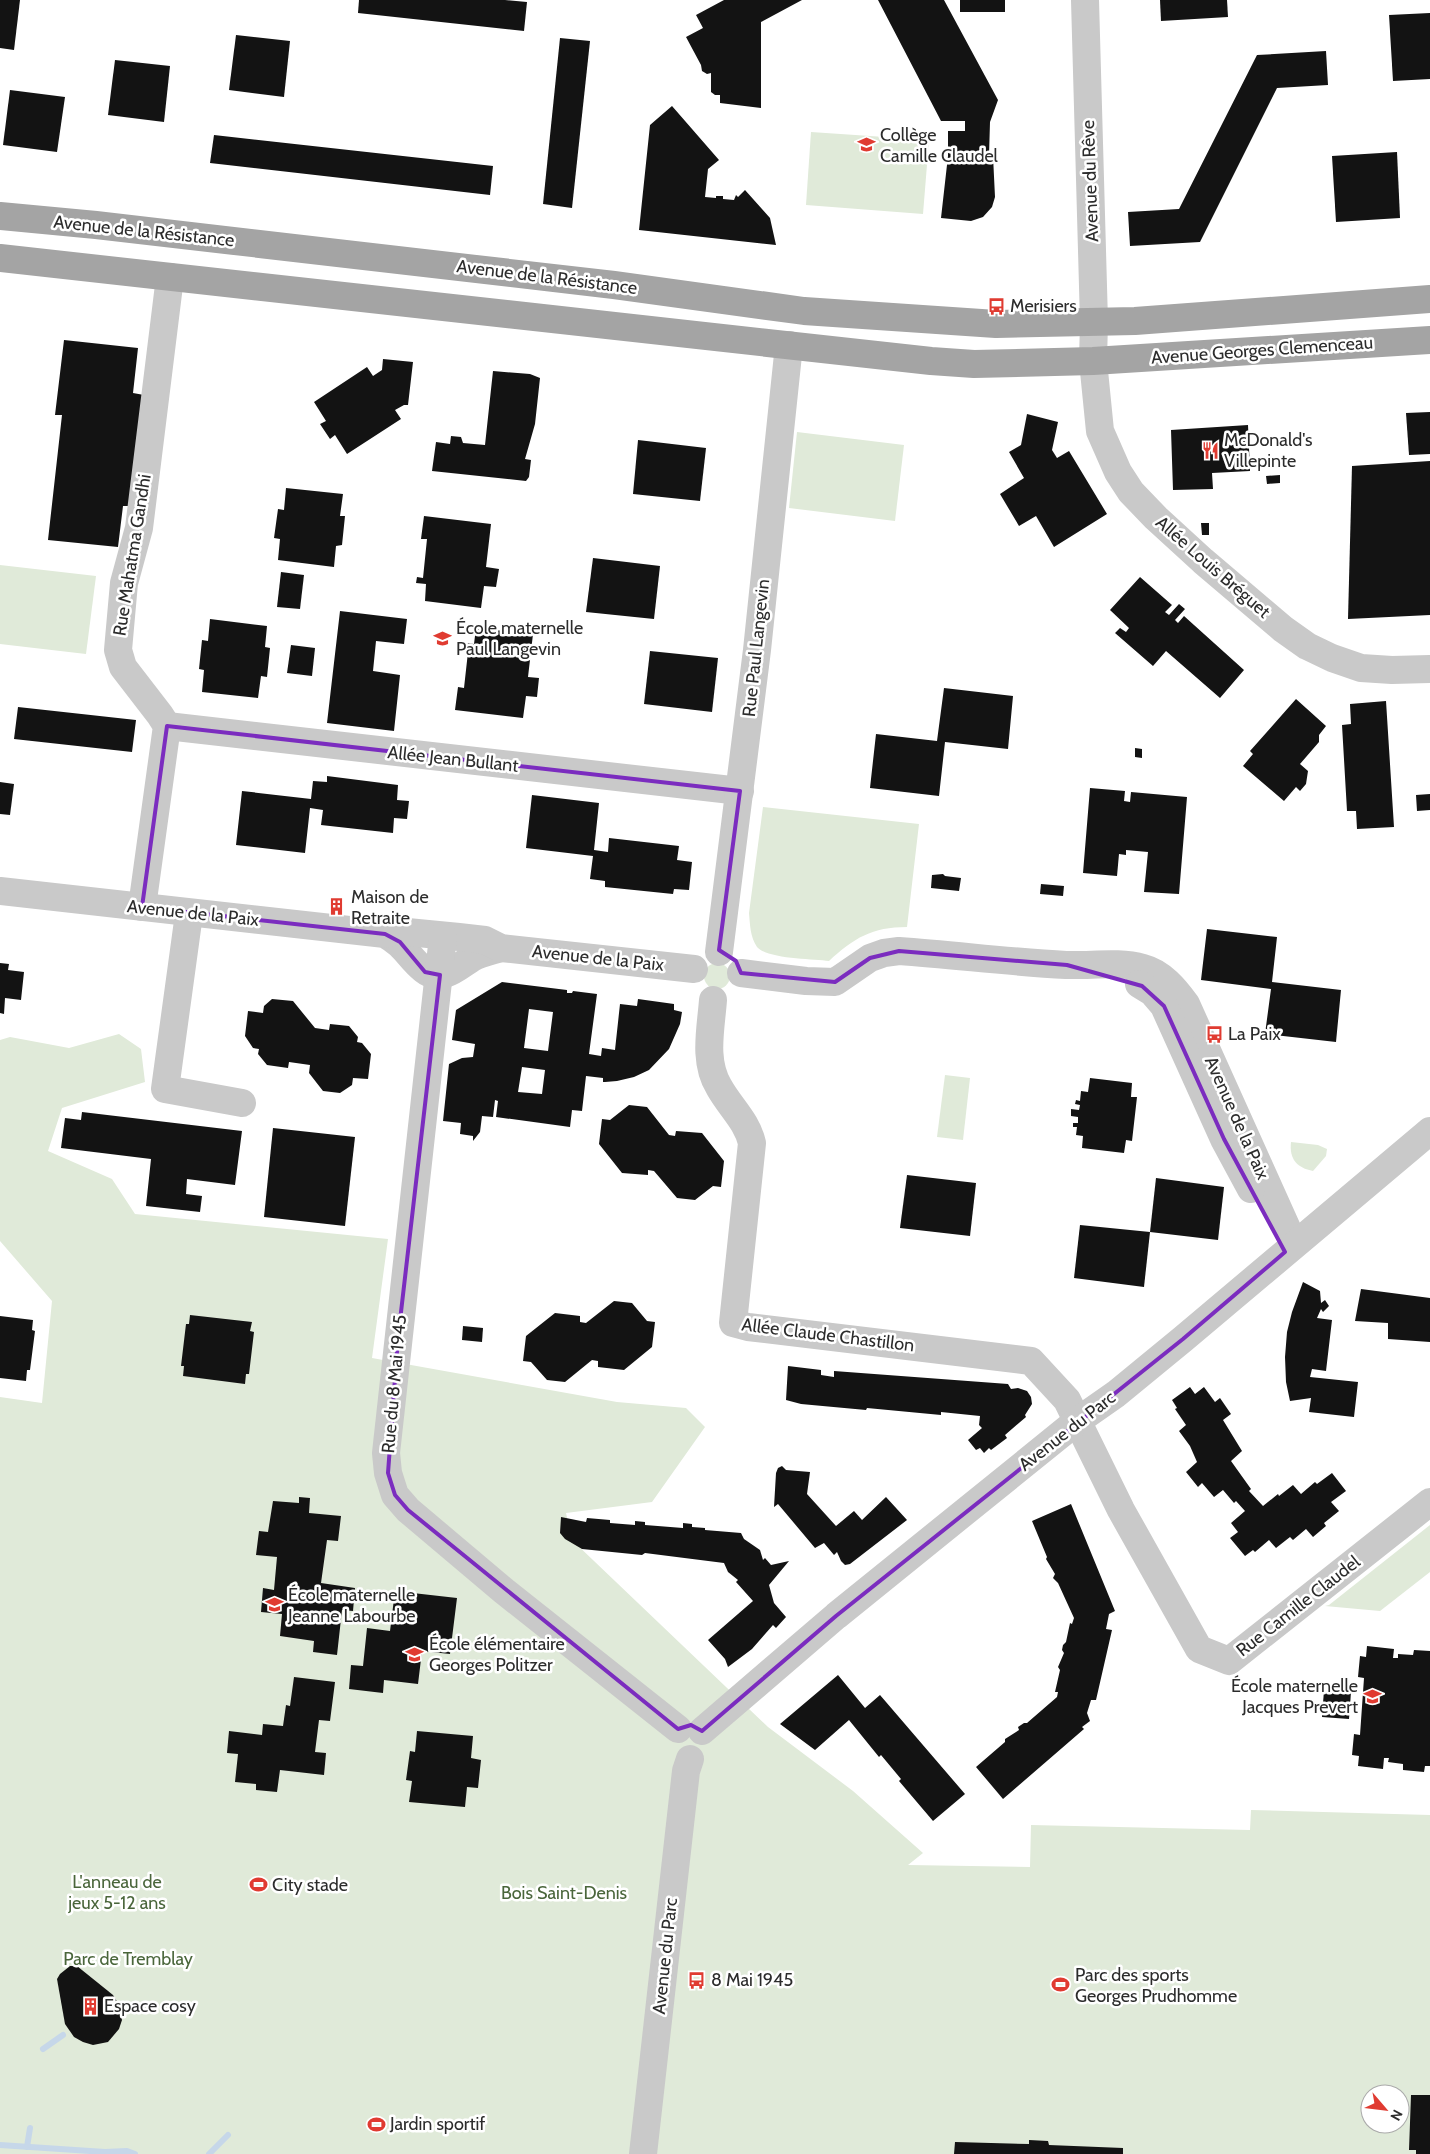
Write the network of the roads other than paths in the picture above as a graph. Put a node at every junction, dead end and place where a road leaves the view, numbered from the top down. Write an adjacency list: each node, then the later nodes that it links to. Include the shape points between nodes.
1 (1085, 0): 6 (street, Avenue du Rêve)
2 (0, 216): 6 (main road, Avenue de la Résistance, via 614,285 804,311 996,324)
3 (0, 258): 4 (main road)
4 (170, 277): 8 (main road); 11 (street, Rue Mahatma Gandhi, via 139,528 124,583 118,650 123,667)
5 (1430, 299): 6 (main road)
6 (1094, 322): 9 (street, Avenue du Rêve)
7 (1430, 340): 9 (main road, Avenue Georges Clemenceau)
8 (789, 345): 9 (main road, via 974,364); 12 (street, Rue Paul Langevin)
9 (1093, 361): 10 (street, Allée Louis Bréguet, via 1100,431 1118,472 1131,492 1156,518 1283,629 1307,646 1361,668)
10 (1430, 668)
11 (167, 726): 12 (street, Allée Jean Bullant); 14 (street)
12 (740, 791): 19 (street, Rue Paul Langevin)
13 (0, 892): 14 (street, Avenue de la Paix)
14 (142, 907): 15 (street, Avenue de la Paix)
15 (189, 914): 16 (street, Avenue de la Paix); 24 (street, via 165,1090)
16 (385, 934): 17 (street, Avenue de la Paix, via 397,931); 22 (street, Avenue de la Paix, via 400,942 425,972)
17 (443, 936): 18 (street, Avenue de la Paix, via 485,940); 22 (street, Rue du 8 Mai 1945)
18 (501, 948): 20 (street, Avenue de la Paix); 22 (street, Avenue de la Paix, via 472,958 455,972)
19 (719, 952): 20 (street, via 700,958); 21 (street, via 736,960)
20 (694, 969): 23 (street, via 694,984 705,997)
21 (741, 973): 23 (street, via 737,990 722,1000); 26 (street, Avenue de la Paix, via 835,982 870,958 899,951 1067,965 1116,964 1155,973 1175,989 1186,1004)
22 (440, 975): 29 (street, Rue du 8 Mai 1945, via 386,1453 395,1495 408,1510 504,1591)
23 (713, 1000): 27 (street, Allée Claude Chastillon, via 709,1049 712,1069 717,1085 749,1129 752,1143 732,1323 1031,1361 1068,1400)
24 (242, 1103)
25 (1428, 1136): 26 (street, Avenue du Parc)
26 (1289, 1248): 27 (street, Avenue du Parc, via 1160,1358)
27 (1076, 1422): 28 (street, Rue Camille Claudel, via 1199,1649 1229,1661); 29 (street, Avenue du Parc)
28 (1430, 1502)
29 (690, 1730): 30 (street, Avenue du Parc, via 674,1735 673,1749 690,1759 686,1771)
30 (643, 2154)

